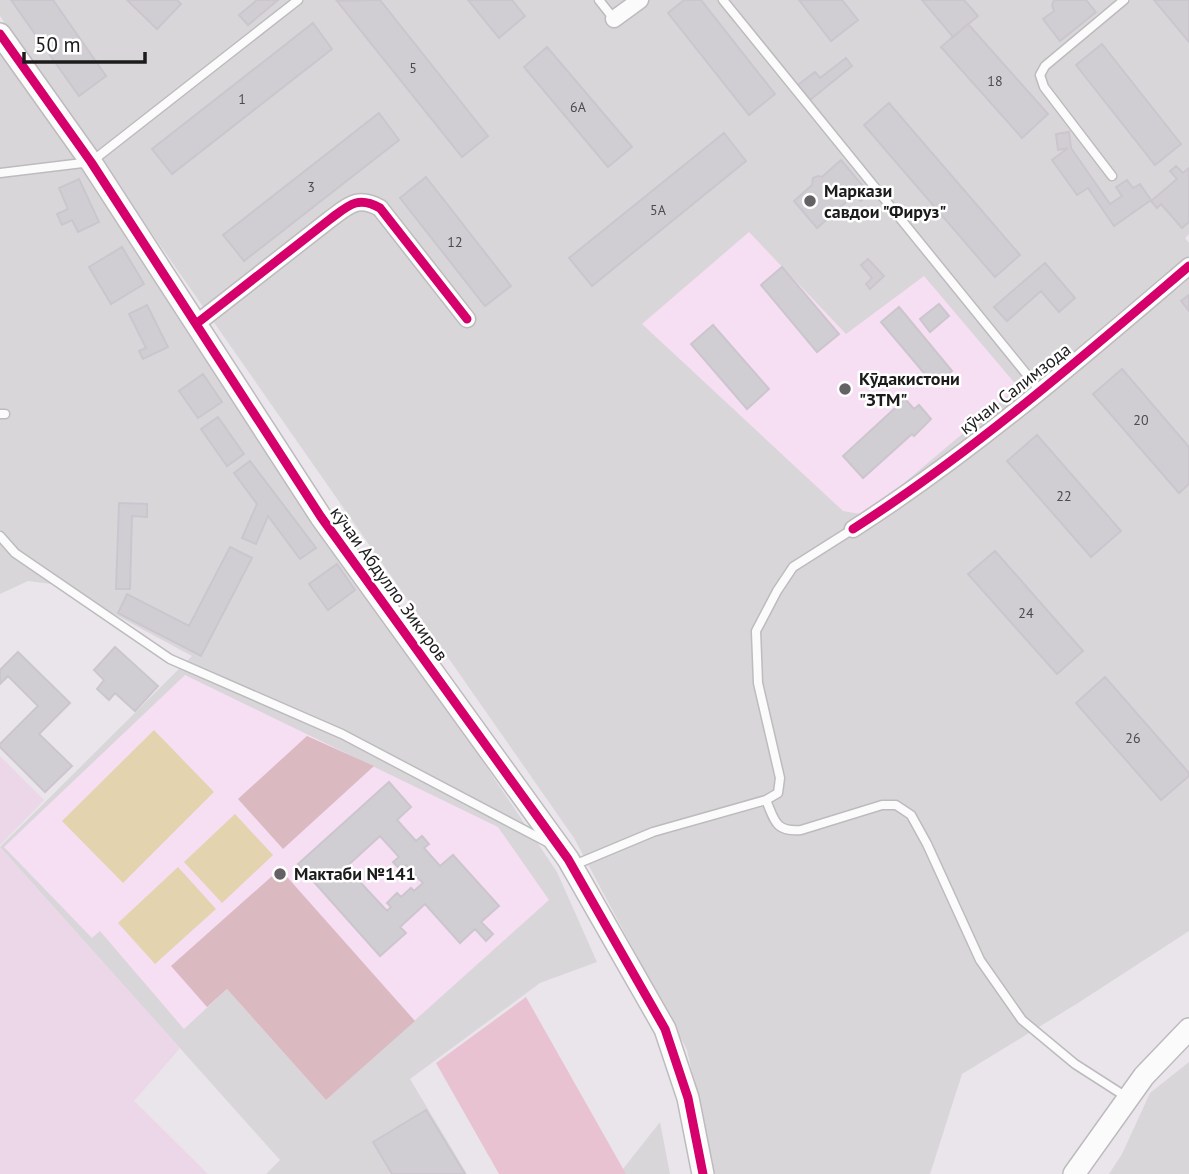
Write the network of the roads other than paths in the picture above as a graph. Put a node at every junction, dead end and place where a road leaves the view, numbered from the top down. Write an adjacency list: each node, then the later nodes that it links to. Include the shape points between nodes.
1 (298, 0): 8 (lane)
2 (599, 0): 6 (lane)
3 (640, 0): 6 (street)
4 (723, 0): 14 (lane, кӯчаи Салимзода)
5 (1124, 0): 10 (lane, via 1040,75 1044,87)
6 (614, 19)
7 (0, 34): 8 (street, кӯчаи Абдулло Зикиров)
8 (91, 162): 9 (lane); 13 (street, кӯчаи Абдулло Зикиров)
9 (0, 173)
10 (1112, 177)
11 (1189, 265): 14 (street, кӯчаи Салимзода)
12 (467, 318): 13 (street, via 380,208 360,201)
13 (196, 324): 18 (street, кӯчаи Абдулло Зикиров, via 321,517)
14 (1041, 392): 15 (street, кӯчаи Салимзода)
15 (853, 529): 17 (lane, via 793,567 756,631 758,683 781,786)
16 (0, 536): 18 (lane, via 15,553 170,659 342,734)
17 (766, 800): 18 (lane); 20 (lane, via 776,823 787,831 882,805 897,805 911,816 981,960 1022,1020 1075,1064)
18 (566, 857): 21 (street, кӯчаи Абдулло Зикиров, via 665,1029 688,1098)
19 (1189, 1029): 20 (street)
20 (1128, 1098): 22 (street)
21 (703, 1174)
22 (1074, 1174)

